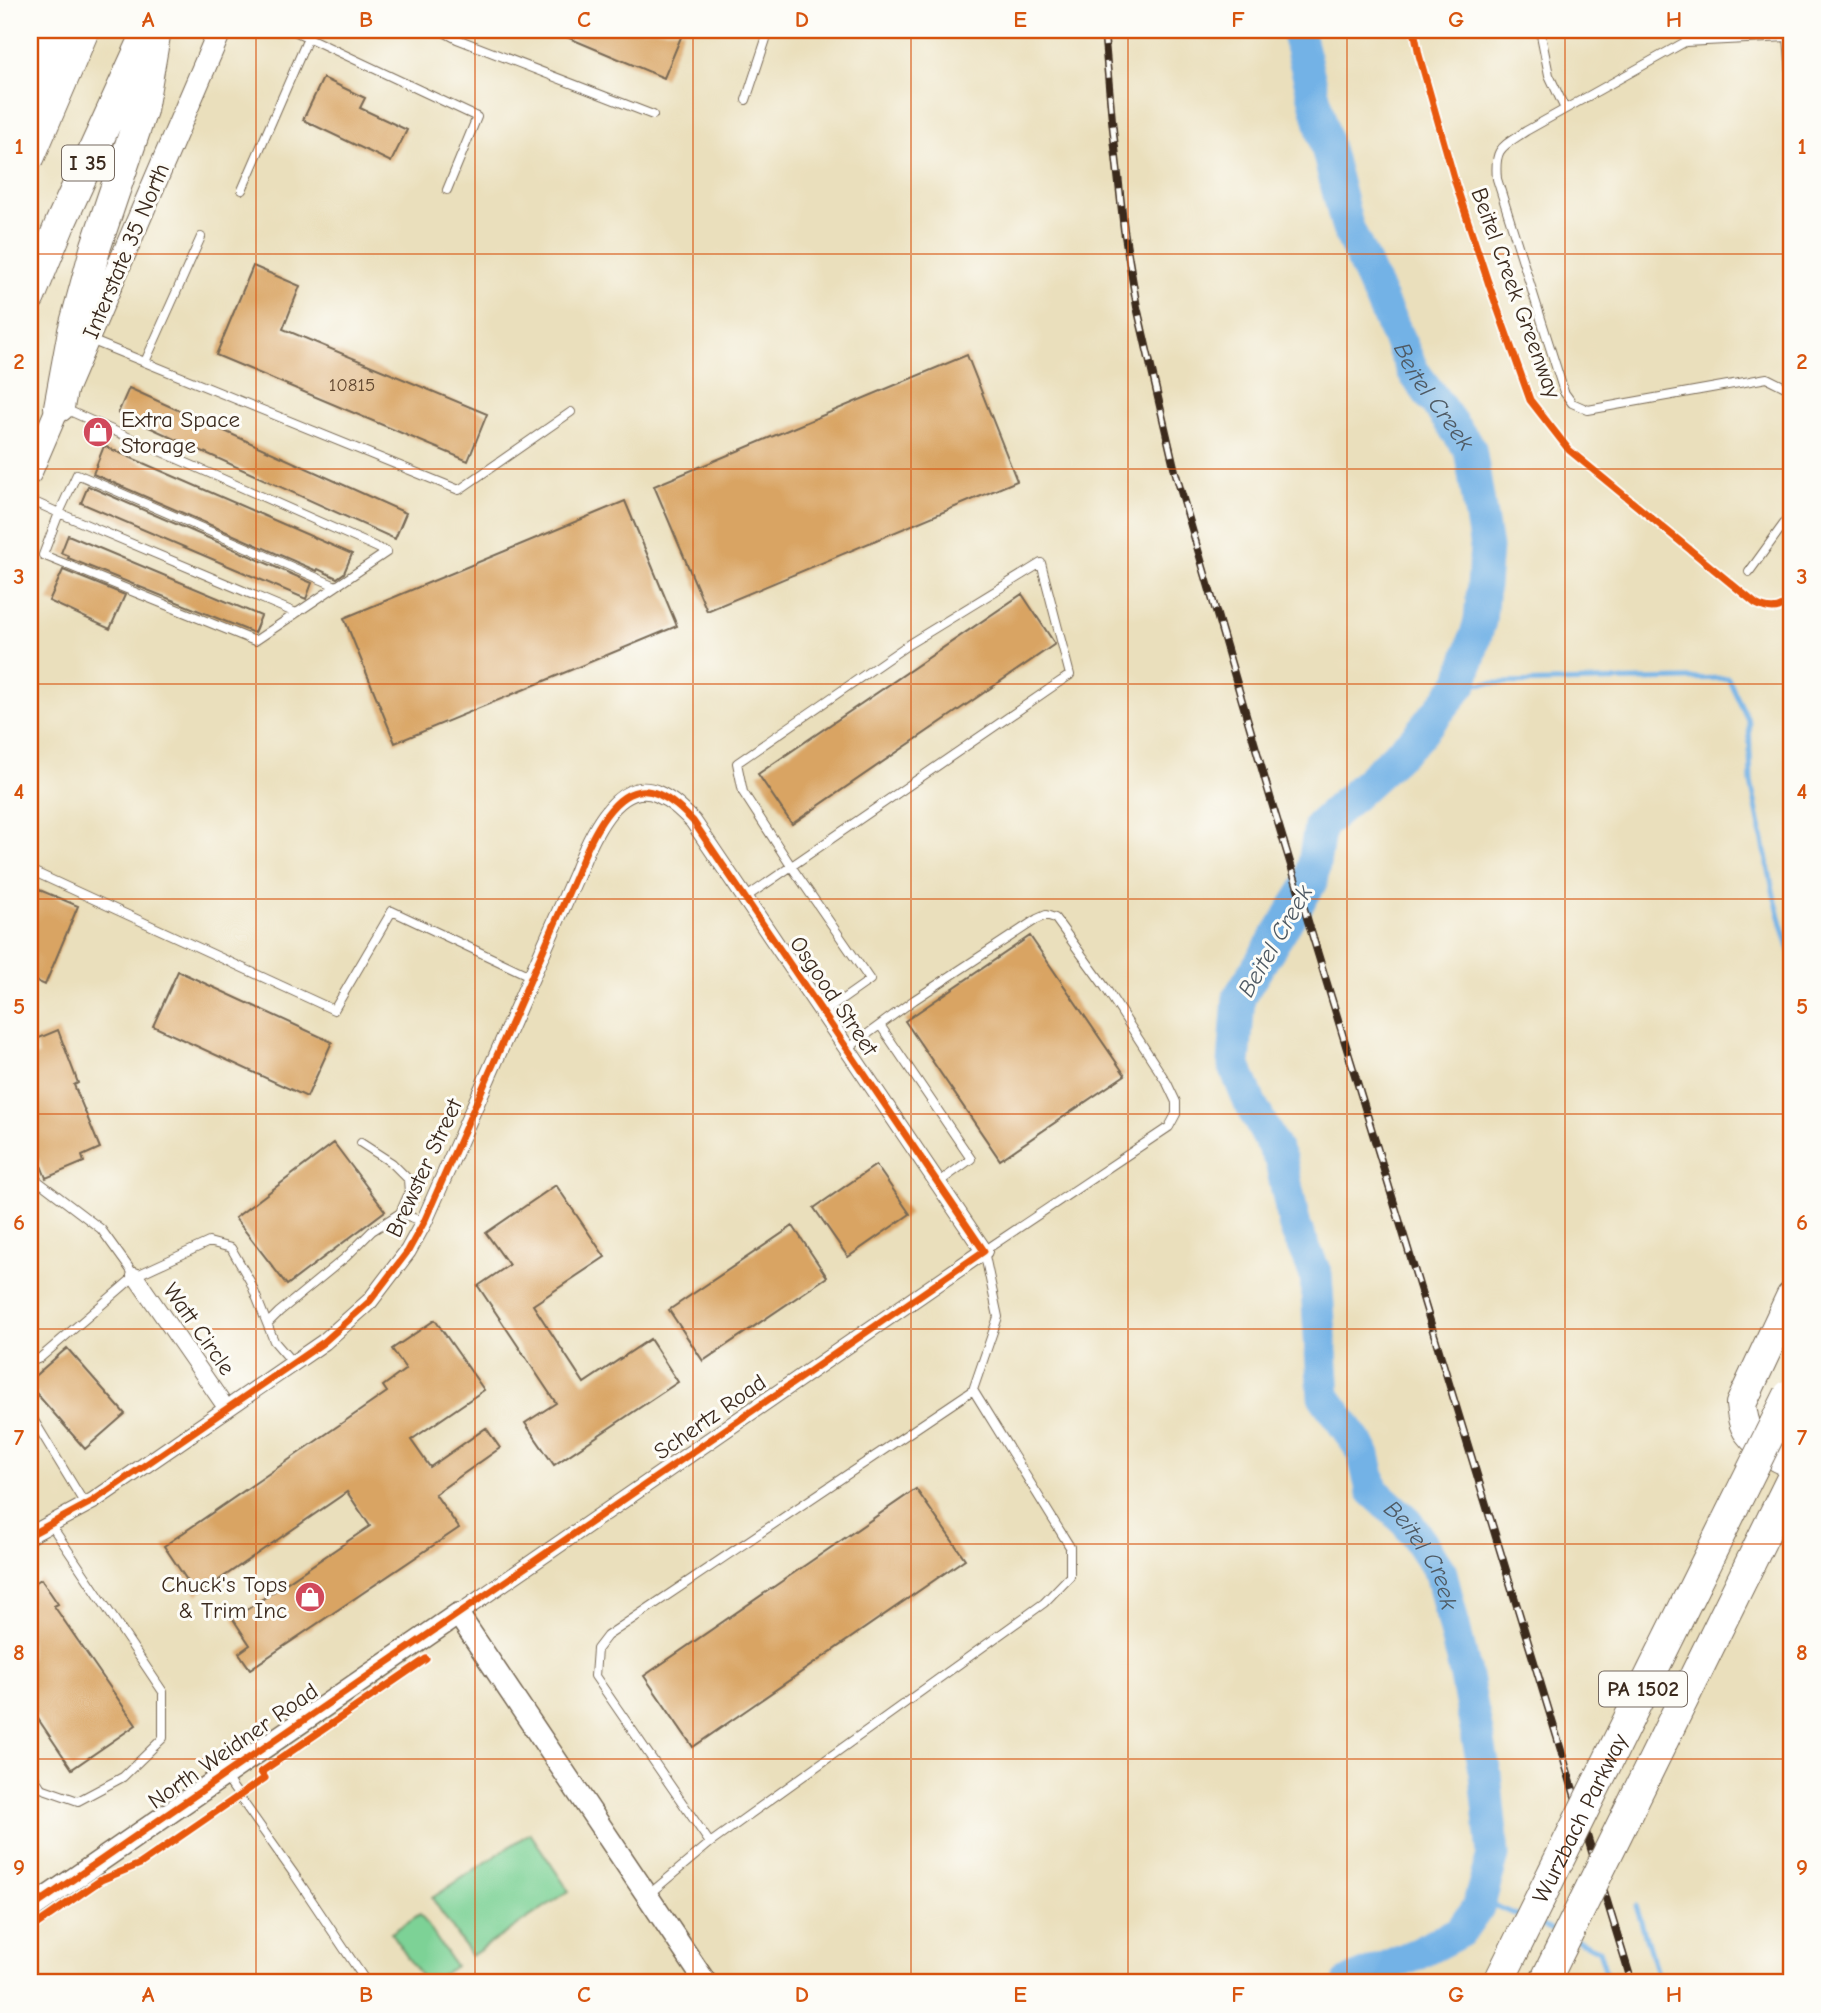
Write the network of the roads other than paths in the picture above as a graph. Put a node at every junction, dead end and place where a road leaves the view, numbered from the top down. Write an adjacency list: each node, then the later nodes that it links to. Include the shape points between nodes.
1 (56, 30): 13 (highway)
2 (84, 30): 17 (highway, I 35)
3 (149, 30): 21 (highway, I 35)
4 (156, 30): 25 (highway, via 142,110 96,246)
5 (220, 30): 22 (main road, Interstate 35 North)
6 (292, 30): 11 (lane)
7 (440, 30): 16 (lane)
8 (769, 30): 14 (lane)
9 (1540, 30): 15 (lane, via 1549,75)
10 (1788, 33): 12 (lane); 15 (lane, via 1685,41)
11 (308, 38): 18 (lane); 19 (lane, via 477,117)
12 (1791, 74)
13 (30, 91)
14 (746, 100)
15 (1565, 109): 24 (lane, via 1502,147 1495,161 1564,392 1572,403 1588,410 1767,378)
16 (653, 115)
17 (30, 156)
18 (242, 190)
19 (447, 190)
20 (201, 237): 23 (lane)
21 (30, 297)
22 (89, 339): 23 (lane); 25 (main road, Interstate 35 North)
23 (145, 362): 26 (lane, via 459,490)
24 (1791, 388)
25 (59, 407): 27 (main road, Interstate 35 North); 32 (lane, via 387,552)
26 (571, 412)
27 (30, 472)
28 (30, 500): 29 (lane)
29 (60, 513): 32 (lane, via 77,474); 33 (lane); 33 (lane, via 43,555 256,641)
30 (1791, 514): 31 (lane)
31 (1749, 572)
32 (336, 586): 33 (lane)
33 (296, 613)
34 (632, 792): 37 (street, Osgood Street, via 656,792 672,801 693,821); 38 (street, Brewster Street, via 601,821 588,844)
35 (791, 866): 35 (lane, via 1070,675 1041,563 909,644 737,763 743,792); 37 (lane); 39 (lane, via 870,980)
36 (30, 870): 38 (lane, via 334,1010 392,911)
37 (745, 898): 39 (street, Osgood Street)
38 (531, 977): 46 (street, Brewster Street)
39 (823, 1013): 41 (street, Osgood Street)
40 (880, 1025): 41 (lane); 44 (lane, via 971,1159); 47 (lane, via 1046,915 1055,918 1105,987 1176,1102 1169,1127)
41 (847, 1049): 44 (street, Osgood Street)
42 (361, 1143): 45 (lane, via 408,1180 409,1193)
43 (30, 1175): 48 (lane, via 101,1229)
44 (938, 1183): 47 (street, Osgood Street)
45 (400, 1213): 46 (lane); 50 (lane, via 372,1231)
46 (424, 1222): 52 (street, Brewster Street, via 370,1301)
47 (984, 1251): 53 (lane, via 998,1317); 62 (street, Schertz Road)
48 (135, 1276): 50 (lane, via 209,1242 231,1248); 51 (lane); 55 (street, Watt Circle)
49 (1791, 1297): 57 (highway, via 1741,1404 1749,1432 1777,1457)
50 (268, 1323): 52 (lane, via 274,1340)
51 (30, 1362)
52 (293, 1363): 55 (street, Brewster Street)
53 (973, 1390): 65 (lane, via 1070,1547 1070,1576 1044,1603); 65 (lane, via 607,1636 597,1649 595,1676)
54 (1790, 1392): 70 (highway, Wurzbach Parkway / PA 1502, bridge)
55 (227, 1409): 59 (street, Brewster Street)
56 (30, 1415): 59 (lane)
57 (1791, 1462)
58 (1791, 1480): 71 (highway, Wurzbach Parkway / PA 1502, bridge)
59 (86, 1506): 60 (street, Brewster Street)
60 (51, 1525): 61 (street, Brewster Street); 63 (lane, via 163,1692 163,1738 123,1777 78,1801 41,1788)
61 (30, 1535)
62 (458, 1614): 64 (street, North Weidner Road); 66 (street)
63 (30, 1771)
64 (225, 1775): 67 (street, North Weidner Road); 68 (lane)
65 (710, 1843): 66 (lane)
66 (647, 1895): 69 (street)
67 (30, 1909)
68 (367, 1983)
69 (706, 1983)
70 (1498, 1983)
71 (1544, 1983)

